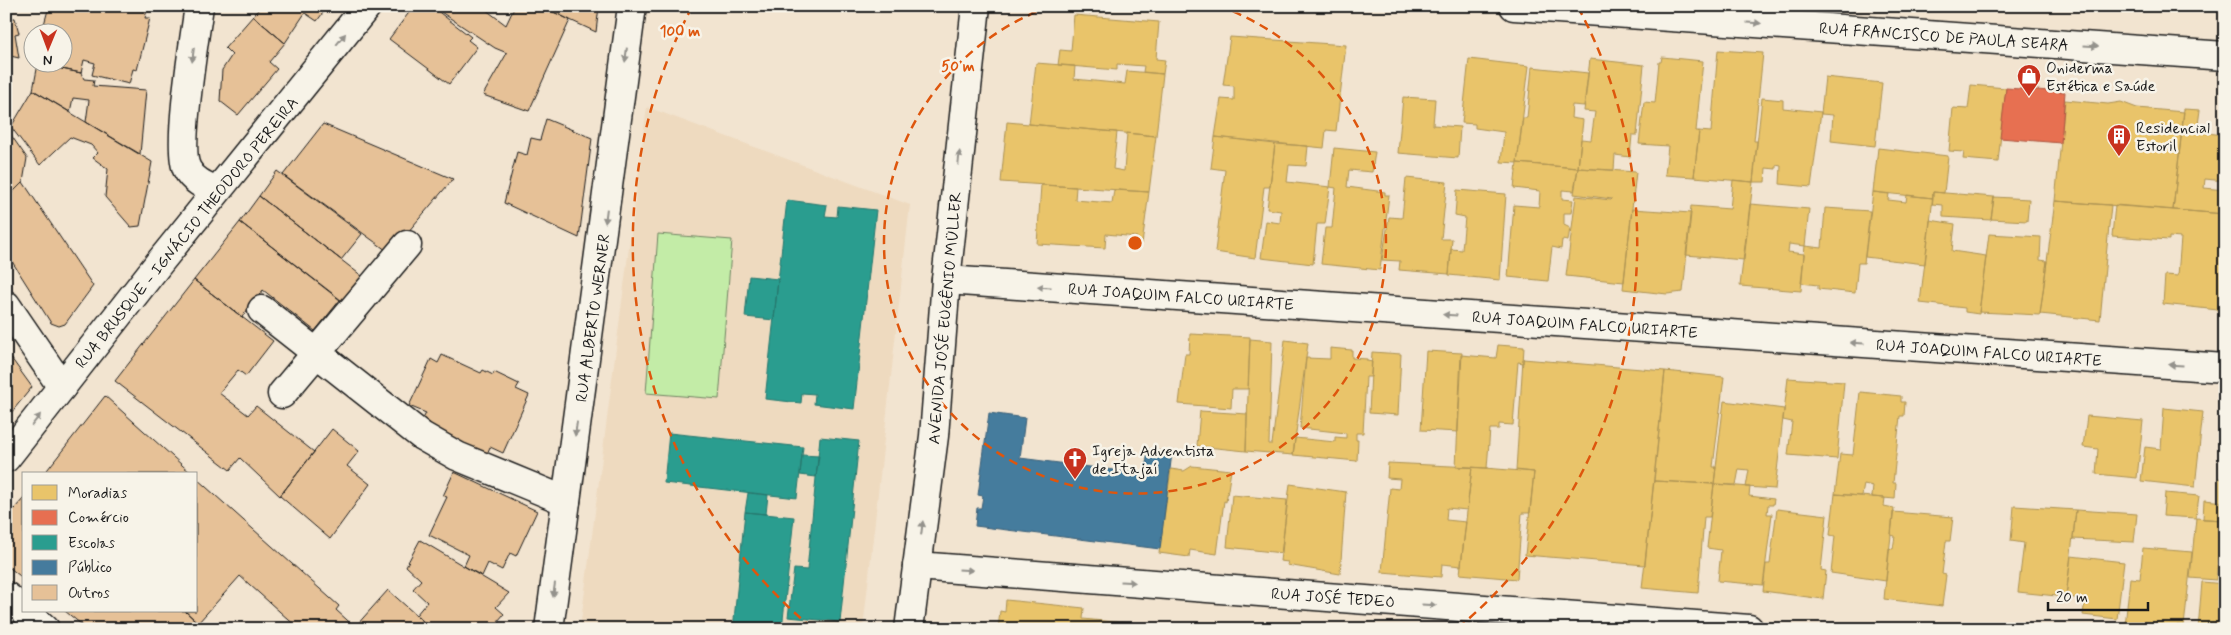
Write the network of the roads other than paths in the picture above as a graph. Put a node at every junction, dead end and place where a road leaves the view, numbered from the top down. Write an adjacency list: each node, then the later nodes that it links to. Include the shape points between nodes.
1 (199, 6): 7 (street, one-way to 7, via 182,154 187,169 200,183)
2 (367, 6): 7 (street, RUA BRUSQUE - IGNÁCIO THEODORO PEREIRA, one-way to 2)
3 (632, 6): 17 (street, RUA ALBERTO WERNER, one-way to 17)
4 (976, 6): 9 (street, AVENIDA JOSÉ EUGÊNIO MÜLLER, one-way to 4)
5 (1514, 6): 6 (street, RUA FRANCISCO DE PAULA SEARA, one-way to 6)
6 (2225, 56)
7 (218, 191): 14 (street, RUA BRUSQUE - IGNÁCIO THEODORO PEREIRA)
8 (407, 244): 12 (street)
9 (946, 280): 13 (street, RUA JOAQUIM FALCO URIARTE, one-way to 9); 18 (street, AVENIDA JOSÉ EUGÊNIO MÜLLER, one-way to 9, via 934,436)
10 (6, 305): 14 (street)
11 (262, 310): 12 (street)
12 (315, 354): 15 (street); 17 (street, via 408,426 442,448)
13 (2225, 368)
14 (62, 386): 16 (street, RUA BRUSQUE - IGNÁCIO THEODORO PEREIRA, one-way to 14)
15 (282, 394)
16 (6, 458)
17 (566, 500): 23 (street, RUA ALBERTO WERNER, one-way to 23)
18 (917, 566): 24 (street, AVENIDA JOSÉ EUGÊNIO MÜLLER); 25 (street, RUA JOSÉ TEDEO, one-way to 25)
19 (6, 596): 20 (street)
20 (22, 609)
21 (25, 612): 22 (street)
22 (45, 629)
23 (549, 629)
24 (909, 629)
25 (1749, 629)

